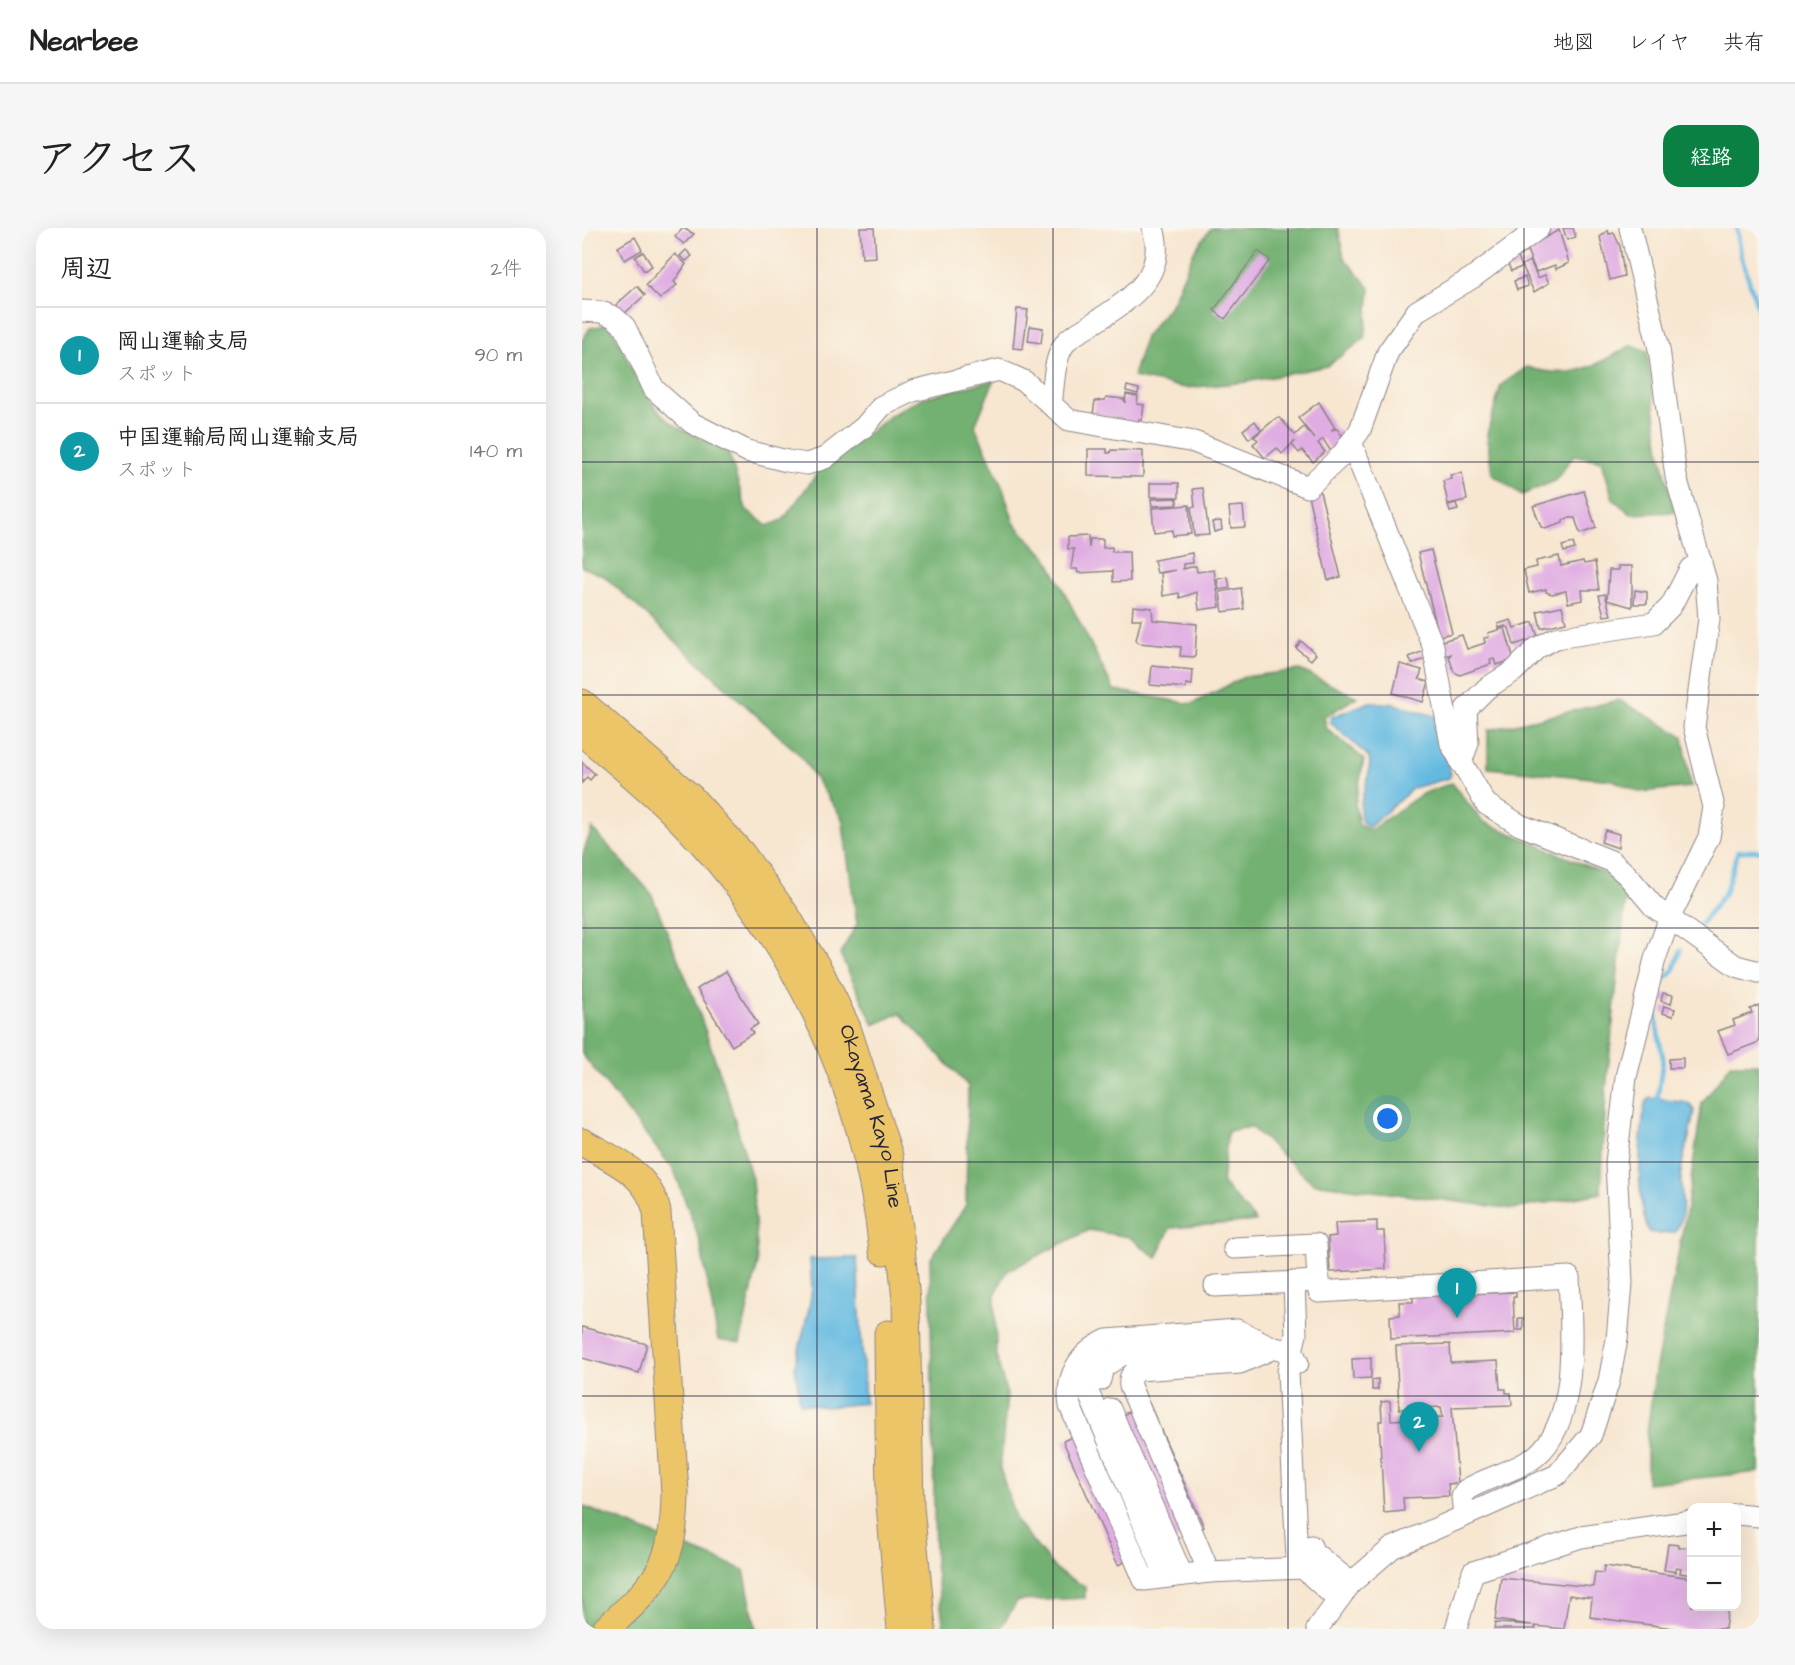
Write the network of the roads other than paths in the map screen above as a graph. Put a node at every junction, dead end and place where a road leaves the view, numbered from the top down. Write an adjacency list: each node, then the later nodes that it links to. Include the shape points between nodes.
1 (1154, 228): 5 (street, via 1157,259 1146,281 1133,297 1066,341 1056,367)
2 (1539, 228): 6 (street, via 1472,278 1417,311 1388,352 1360,430)
3 (1630, 228): 7 (street, via 1659,349 1676,477)
4 (582, 310): 5 (street, via 614,317 625,327 654,389 692,423 747,451 787,462 807,464 825,458 844,445 882,406 913,391 999,370 1024,381)
5 (1051, 405): 6 (street, via 1068,420 1194,442 1308,488)
6 (1351, 442): 10 (street, via 1433,646 1451,744)
7 (1701, 561): 10 (street, via 1690,569 1671,606 1654,623 1556,639 1537,648 1514,671 1487,688 1466,709 1468,743); 11 (street, via 1709,619 1694,727 1714,807 1709,837)
8 (582, 703): 29 (main road, Okayama Kayo Line, via 691,798 741,853 787,916 822,976 851,1038 889,1156 899,1227 906,1301 910,1507)
9 (582, 732): 28 (main road, Okayama Kayo Line, via 674,813 770,930 807,992 849,1088 881,1227 888,1298 890,1504)
10 (1461, 763): 11 (street, via 1486,804 1520,825 1611,861 1654,907)
11 (1670, 917): 12 (street, via 1736,966); 20 (street, via 1655,959 1626,1077 1616,1163 1620,1309 1614,1359 1598,1418 1580,1450 1557,1475)
12 (1759, 972)
13 (582, 1142): 27 (main road, via 643,1179 653,1195 675,1493 675,1525 655,1582)
14 (1234, 1248): 15 (street, via 1316,1244)
15 (1318, 1281): 16 (street); 20 (street, via 1319,1292 1569,1276 1569,1379 1551,1439 1535,1456 1466,1490 1462,1497)
16 (1294, 1282): 17 (street); 18 (street, via 1296,1335)
17 (1215, 1286)
18 (1283, 1349): 23 (street, via 1288,1372 1297,1558); 24 (street, via 1240,1363 1139,1370 1129,1379); 24 (street, via 1238,1346 1122,1355 1103,1367 1101,1387); 24 (street, via 1238,1330 1107,1340 1094,1346 1074,1368 1068,1393 1070,1406 1144,1580)
19 (1741, 1514): 21 (street)
20 (1464, 1515): 25 (street, via 1392,1548)
21 (1759, 1516)
22 (1687, 1522): 31 (street, via 1581,1537 1473,1572)
23 (1311, 1562): 24 (street); 25 (street); 26 (street)
24 (1189, 1575)
25 (1351, 1583): 26 (street)
26 (1337, 1599): 30 (street)
27 (606, 1629)
28 (901, 1629)
29 (922, 1629)
30 (1317, 1629)
31 (1456, 1629)

